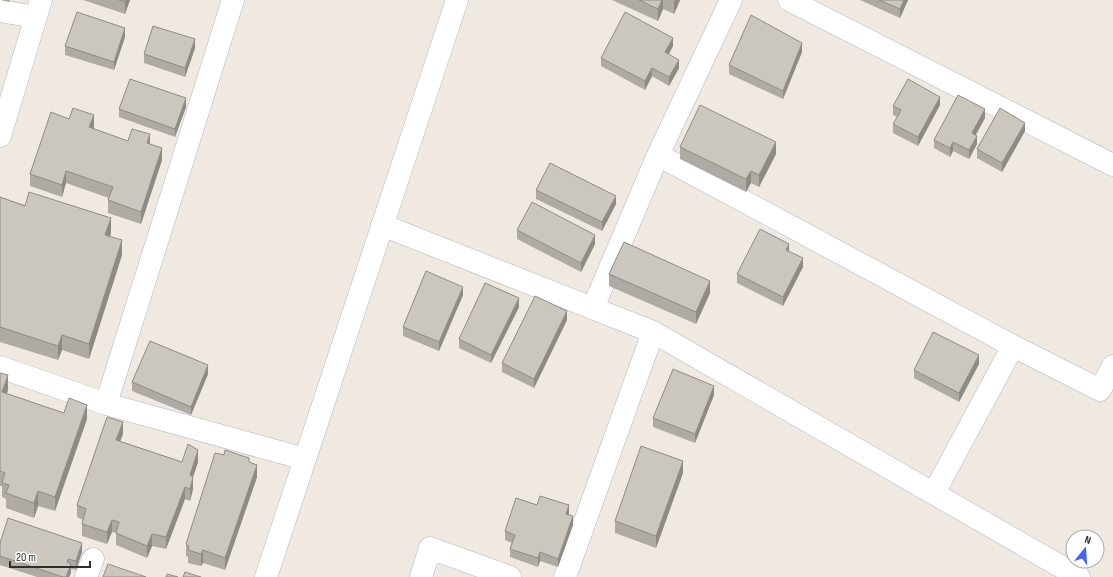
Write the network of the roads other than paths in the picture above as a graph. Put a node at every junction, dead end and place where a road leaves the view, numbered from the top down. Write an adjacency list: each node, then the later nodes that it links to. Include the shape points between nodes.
1 (232, 0): 16 (street)
2 (457, 0): 10 (street)
3 (731, 0): 8 (street)
4 (788, 0): 9 (street)
5 (39, 9): 6 (street); 7 (street)
6 (0, 11)
7 (0, 136)
8 (658, 155): 11 (street); 13 (street)
9 (1113, 165)
10 (382, 225): 11 (street); 17 (street)
11 (592, 308): 12 (street)
12 (653, 332): 18 (street); 22 (street)
13 (1013, 346): 14 (street, via 1100,390); 18 (street)
14 (1113, 366)
15 (0, 367): 16 (street)
16 (106, 404): 17 (street)
17 (305, 459): 19 (street)
18 (934, 493): 23 (street)
19 (266, 577)
20 (421, 577): 21 (street, via 430,548)
21 (510, 577)
22 (565, 577)
23 (1079, 577)

